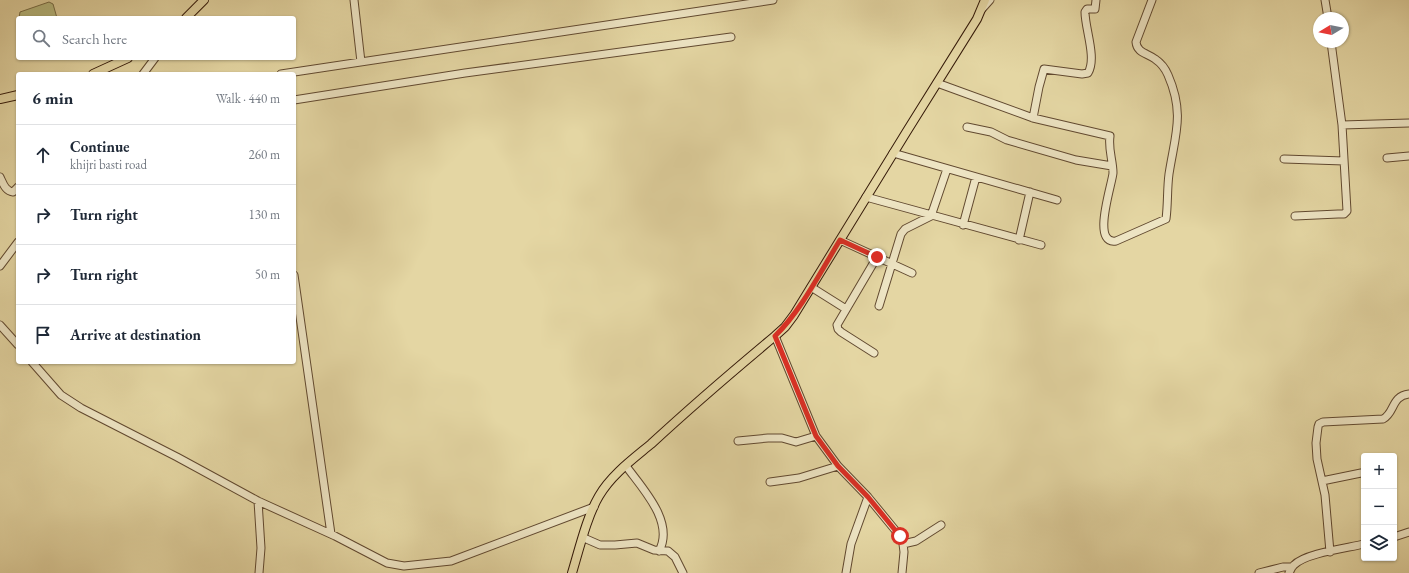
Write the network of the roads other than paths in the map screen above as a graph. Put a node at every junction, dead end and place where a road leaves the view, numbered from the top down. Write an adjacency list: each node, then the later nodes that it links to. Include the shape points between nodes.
1 (204, 0): 11 (main road)
2 (354, 0): 16 (street)
3 (772, 0): 16 (street)
4 (985, 0): 9 (main road)
5 (990, 0): 9 (street)
6 (1096, 0): 24 (street, via 1095,9 1087,9 1085,12 1091,60 1088,73 1044,69)
7 (1152, 0): 33 (street, via 1137,36 1136,46 1161,63 1165,69 1174,91 1178,120 1169,172 1165,221 1116,240 1108,240 1103,227 1112,181)
8 (1325, 0): 10 (street)
9 (982, 9): 20 (main road)
10 (1327, 12)
11 (188, 16)
12 (731, 37): 23 (street, via 465,73)
13 (1332, 48): 26 (street)
14 (124, 60): 17 (main road)
15 (154, 60): 18 (street)
16 (360, 62): 19 (street)
17 (97, 72)
18 (144, 72)
19 (294, 72)
20 (937, 83): 24 (street); 28 (main road)
21 (16, 95): 22 (main road)
22 (0, 99)
23 (296, 100)
24 (1033, 118): 33 (street, via 1110,136)
25 (1409, 123): 26 (street)
26 (1342, 125): 32 (street)
27 (967, 127): 33 (street, via 991,132 1007,140 1076,160)
28 (893, 154): 34 (street); 40 (main road)
29 (1409, 156): 30 (street)
30 (1387, 158)
31 (1284, 159): 32 (street)
32 (1344, 161): 43 (street, via 1346,213)
33 (1112, 166)
34 (947, 169): 36 (street); 42 (street)
35 (0, 177): 37 (street)
36 (976, 177): 39 (street); 44 (street)
37 (2, 187): 38 (street, via 12,192)
38 (16, 189)
39 (1030, 192): 41 (street); 46 (street)
40 (866, 197): 42 (street); 45 (main road)
41 (1056, 200)
42 (931, 216): 44 (street); 50 (street, via 905,229 901,234)
43 (1295, 216)
44 (963, 224): 46 (street)
45 (840, 240): 49 (street); 53 (main road)
46 (1019, 240): 48 (street)
47 (16, 245): 51 (street)
48 (1041, 246)
49 (877, 257): 50 (street); 56 (street)
50 (892, 264): 52 (street); 55 (street)
51 (0, 266)
52 (912, 274)
53 (811, 287): 56 (street); 58 (main road, via 794,315)
54 (296, 289): 75 (street)
55 (879, 306)
56 (846, 309): 60 (street, via 838,321 838,329)
57 (0, 325): 59 (street)
58 (775, 336): 63 (street); 65 (main road, via 705,394)
59 (16, 344)
60 (874, 353)
61 (34, 364): 71 (street, via 69,401)
62 (1409, 394): 68 (street, via 1398,398 1388,416 1383,419 1319,424 1316,448)
63 (816, 436): 64 (street, via 796,442 782,438); 66 (street)
64 (738, 441)
65 (626, 466): 72 (main road, via 610,482); 80 (street, via 660,514 663,541)
66 (838, 466): 69 (street, via 798,478); 70 (street)
67 (1361, 473): 68 (street)
68 (1322, 481): 81 (street)
69 (770, 482)
70 (868, 497): 78 (street, via 900,536); 87 (street, via 851,544)
71 (258, 501): 75 (street); 84 (street)
72 (594, 506): 77 (main road); 82 (street, via 450,561)
73 (941, 525): 78 (street, via 916,542)
74 (1409, 532): 76 (street)
75 (331, 534): 82 (street)
76 (1397, 536)
77 (584, 538): 80 (street, via 600,545 637,543); 85 (main road)
78 (903, 544): 88 (street)
79 (1361, 545): 81 (street)
80 (659, 551): 86 (street, via 671,553)
81 (1330, 552): 83 (street, via 1304,558)
82 (400, 570)
83 (1290, 570): 89 (street, via 1283,567)
84 (259, 573)
85 (572, 573)
86 (683, 573)
87 (846, 573)
88 (902, 573)
89 (1259, 573)

